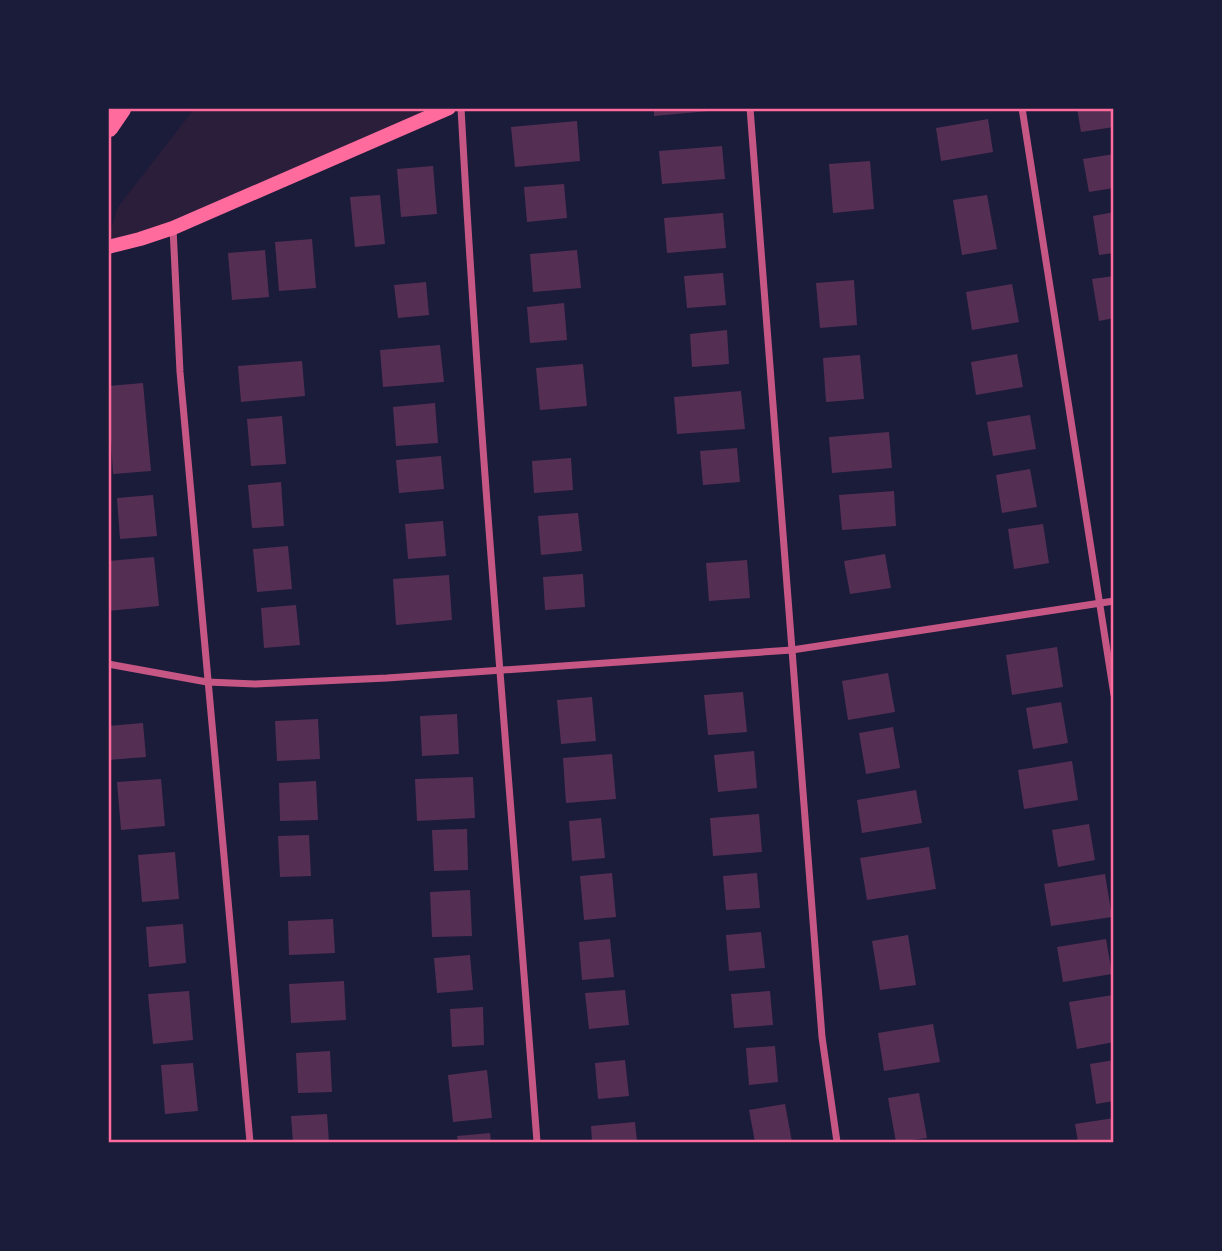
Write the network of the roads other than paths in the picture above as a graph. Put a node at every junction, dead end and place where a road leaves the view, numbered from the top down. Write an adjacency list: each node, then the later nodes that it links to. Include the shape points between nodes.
1 (121, 108): 6 (highway)
2 (449, 108): 7 (main road)
3 (461, 108): 13 (street, via 474,341)
4 (750, 108): 11 (street)
5 (1022, 108): 10 (street)
6 (108, 127)
7 (173, 228): 8 (main road); 14 (street, via 180,372)
8 (108, 247)
9 (1114, 601): 10 (street)
10 (1099, 603): 11 (street); 15 (street)
11 (792, 650): 13 (street); 18 (street, via 822,1037)
12 (108, 664): 14 (street)
13 (501, 671): 14 (street, via 255,684); 17 (street)
14 (207, 682): 16 (street)
15 (1114, 695)
16 (250, 1143)
17 (537, 1143)
18 (837, 1143)

